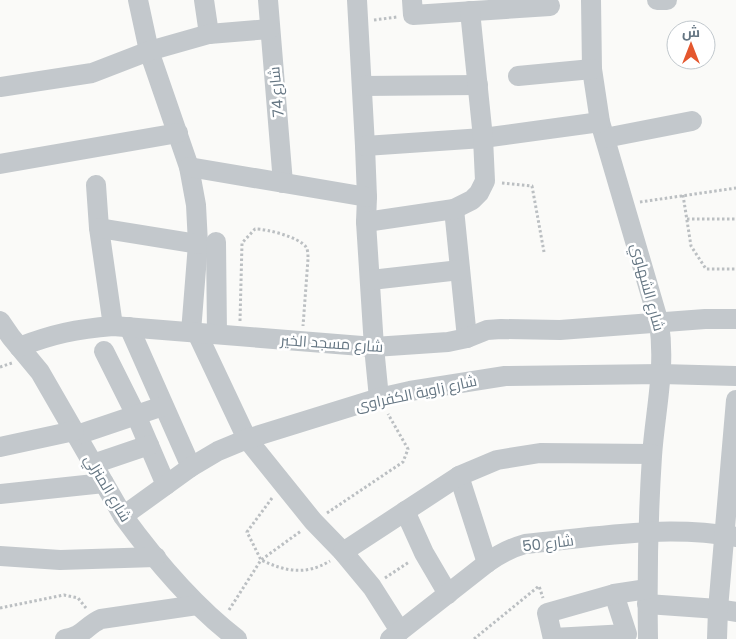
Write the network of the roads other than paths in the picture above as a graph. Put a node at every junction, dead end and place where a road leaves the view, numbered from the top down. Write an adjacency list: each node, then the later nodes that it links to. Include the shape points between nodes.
1 (138, 0): 13 (street)
2 (204, 0): 12 (street)
3 (268, 0): 11 (street, شارع 74)
4 (357, 0): 17 (street)
5 (591, 0): 14 (street, شارع الشهاوي)
6 (657, 0): 7 (street)
7 (668, 0)
8 (550, 6): 10 (street)
9 (412, 7): 10 (street)
10 (470, 11): 16 (street)
11 (270, 29): 12 (street); 26 (street, شارع 74)
12 (209, 34): 13 (street)
13 (149, 51): 18 (street, via 92,73); 21 (street)
14 (592, 69): 15 (street); 20 (street, شارع الشهاوي)
15 (518, 76)
16 (478, 85): 17 (street); 22 (street)
17 (362, 86): 23 (street)
18 (0, 87)
19 (692, 121): 20 (street)
20 (602, 130): 22 (street); 36 (street, شارع الشهاوي)
21 (178, 133): 24 (street); 25 (street)
22 (483, 138): 23 (street); 29 (street, via 485,181 472,200)
23 (365, 146): 28 (street)
24 (0, 164)
25 (189, 167): 26 (street); 32 (street)
26 (283, 183): 28 (street)
27 (96, 186): 31 (street)
28 (367, 197): 30 (street)
29 (454, 209): 30 (street); 33 (street)
30 (366, 222): 34 (street)
31 (99, 228): 32 (street); 37 (street)
32 (207, 243): 38 (street); 39 (street)
33 (460, 270): 34 (street); 41 (street)
34 (370, 280): 42 (street)
35 (736, 319): 36 (street, شارع مسجد الخير)
36 (659, 323): 41 (street, شارع مسجد الخير, via 560,330 488,330); 44 (street, شارع الشهاوي)
37 (121, 326): 38 (street, شارع مسجد الخير); 40 (street, شارع مسجد الخير, via 81,328 50,335); 48 (street)
38 (194, 332): 39 (street, شارع مسجد الخير); 51 (street)
39 (217, 334): 42 (street, شارع مسجد الخير)
40 (7, 336): 50 (street, شارع المنزلي, via 40,372)
41 (467, 338): 42 (street, شارع مسجد الخير)
42 (374, 347): 46 (street)
43 (104, 351): 49 (street)
44 (661, 374): 45 (street, شارع زاوية الكفراوى); 46 (street, شارع زاوية الكفراوى, via 505,376); 54 (street, شارع الشهاوي)
45 (736, 376)
46 (379, 398): 51 (street, شارع زاوية الكفراوى)
47 (736, 400): 60 (street)
48 (164, 406): 49 (street); 56 (street)
49 (136, 415): 50 (street); 52 (street)
50 (76, 433): 53 (street); 55 (street, شارع المنزلي)
51 (247, 439): 56 (street, شارع زاوية الكفراوى); 66 (street, via 314,522)
52 (149, 445): 55 (street); 59 (street)
53 (0, 447)
54 (652, 454): 57 (street, via 540,453 497,460); 64 (street, شارع الشهاوي)
55 (93, 464): 58 (street, شارع المنزلي)
56 (191, 467): 59 (street, شارع زاوية الكفراوى)
57 (459, 476): 62 (street); 69 (street)
58 (104, 483): 61 (street); 63 (street, شارع المنزلي)
59 (166, 485): 63 (street, شارع زاوية الكفراوى)
60 (733, 487): 65 (street)
61 (0, 494)
62 (405, 511): 66 (street); 70 (street)
63 (123, 516): 68 (street, شارع المنزلي)
64 (648, 532): 65 (street, شارع 50); 69 (street, شارع 50, via 525,544 505,551); 72 (street, شارع الشهاوي)
65 (730, 535): 74 (street)
66 (343, 552): 75 (street, via 372,587)
67 (0, 556): 68 (street, via 60,560)
68 (156, 557): 73 (street, شارع المنزلي)
69 (488, 563): 70 (street, شارع 50)
70 (448, 594): 75 (street, شارع 50)
71 (614, 594): 72 (street); 76 (street); 77 (street, via 547,613)
72 (647, 596): 74 (street); 80 (street, شارع الشهاوي)
73 (197, 605): 78 (street, via 101,619 82,634); 79 (street, شارع المنزلي)
74 (727, 611): 81 (street)
75 (395, 635)
76 (627, 636): 77 (street)
77 (553, 638)
78 (66, 639)
79 (237, 639)
80 (648, 639)
81 (717, 639)

